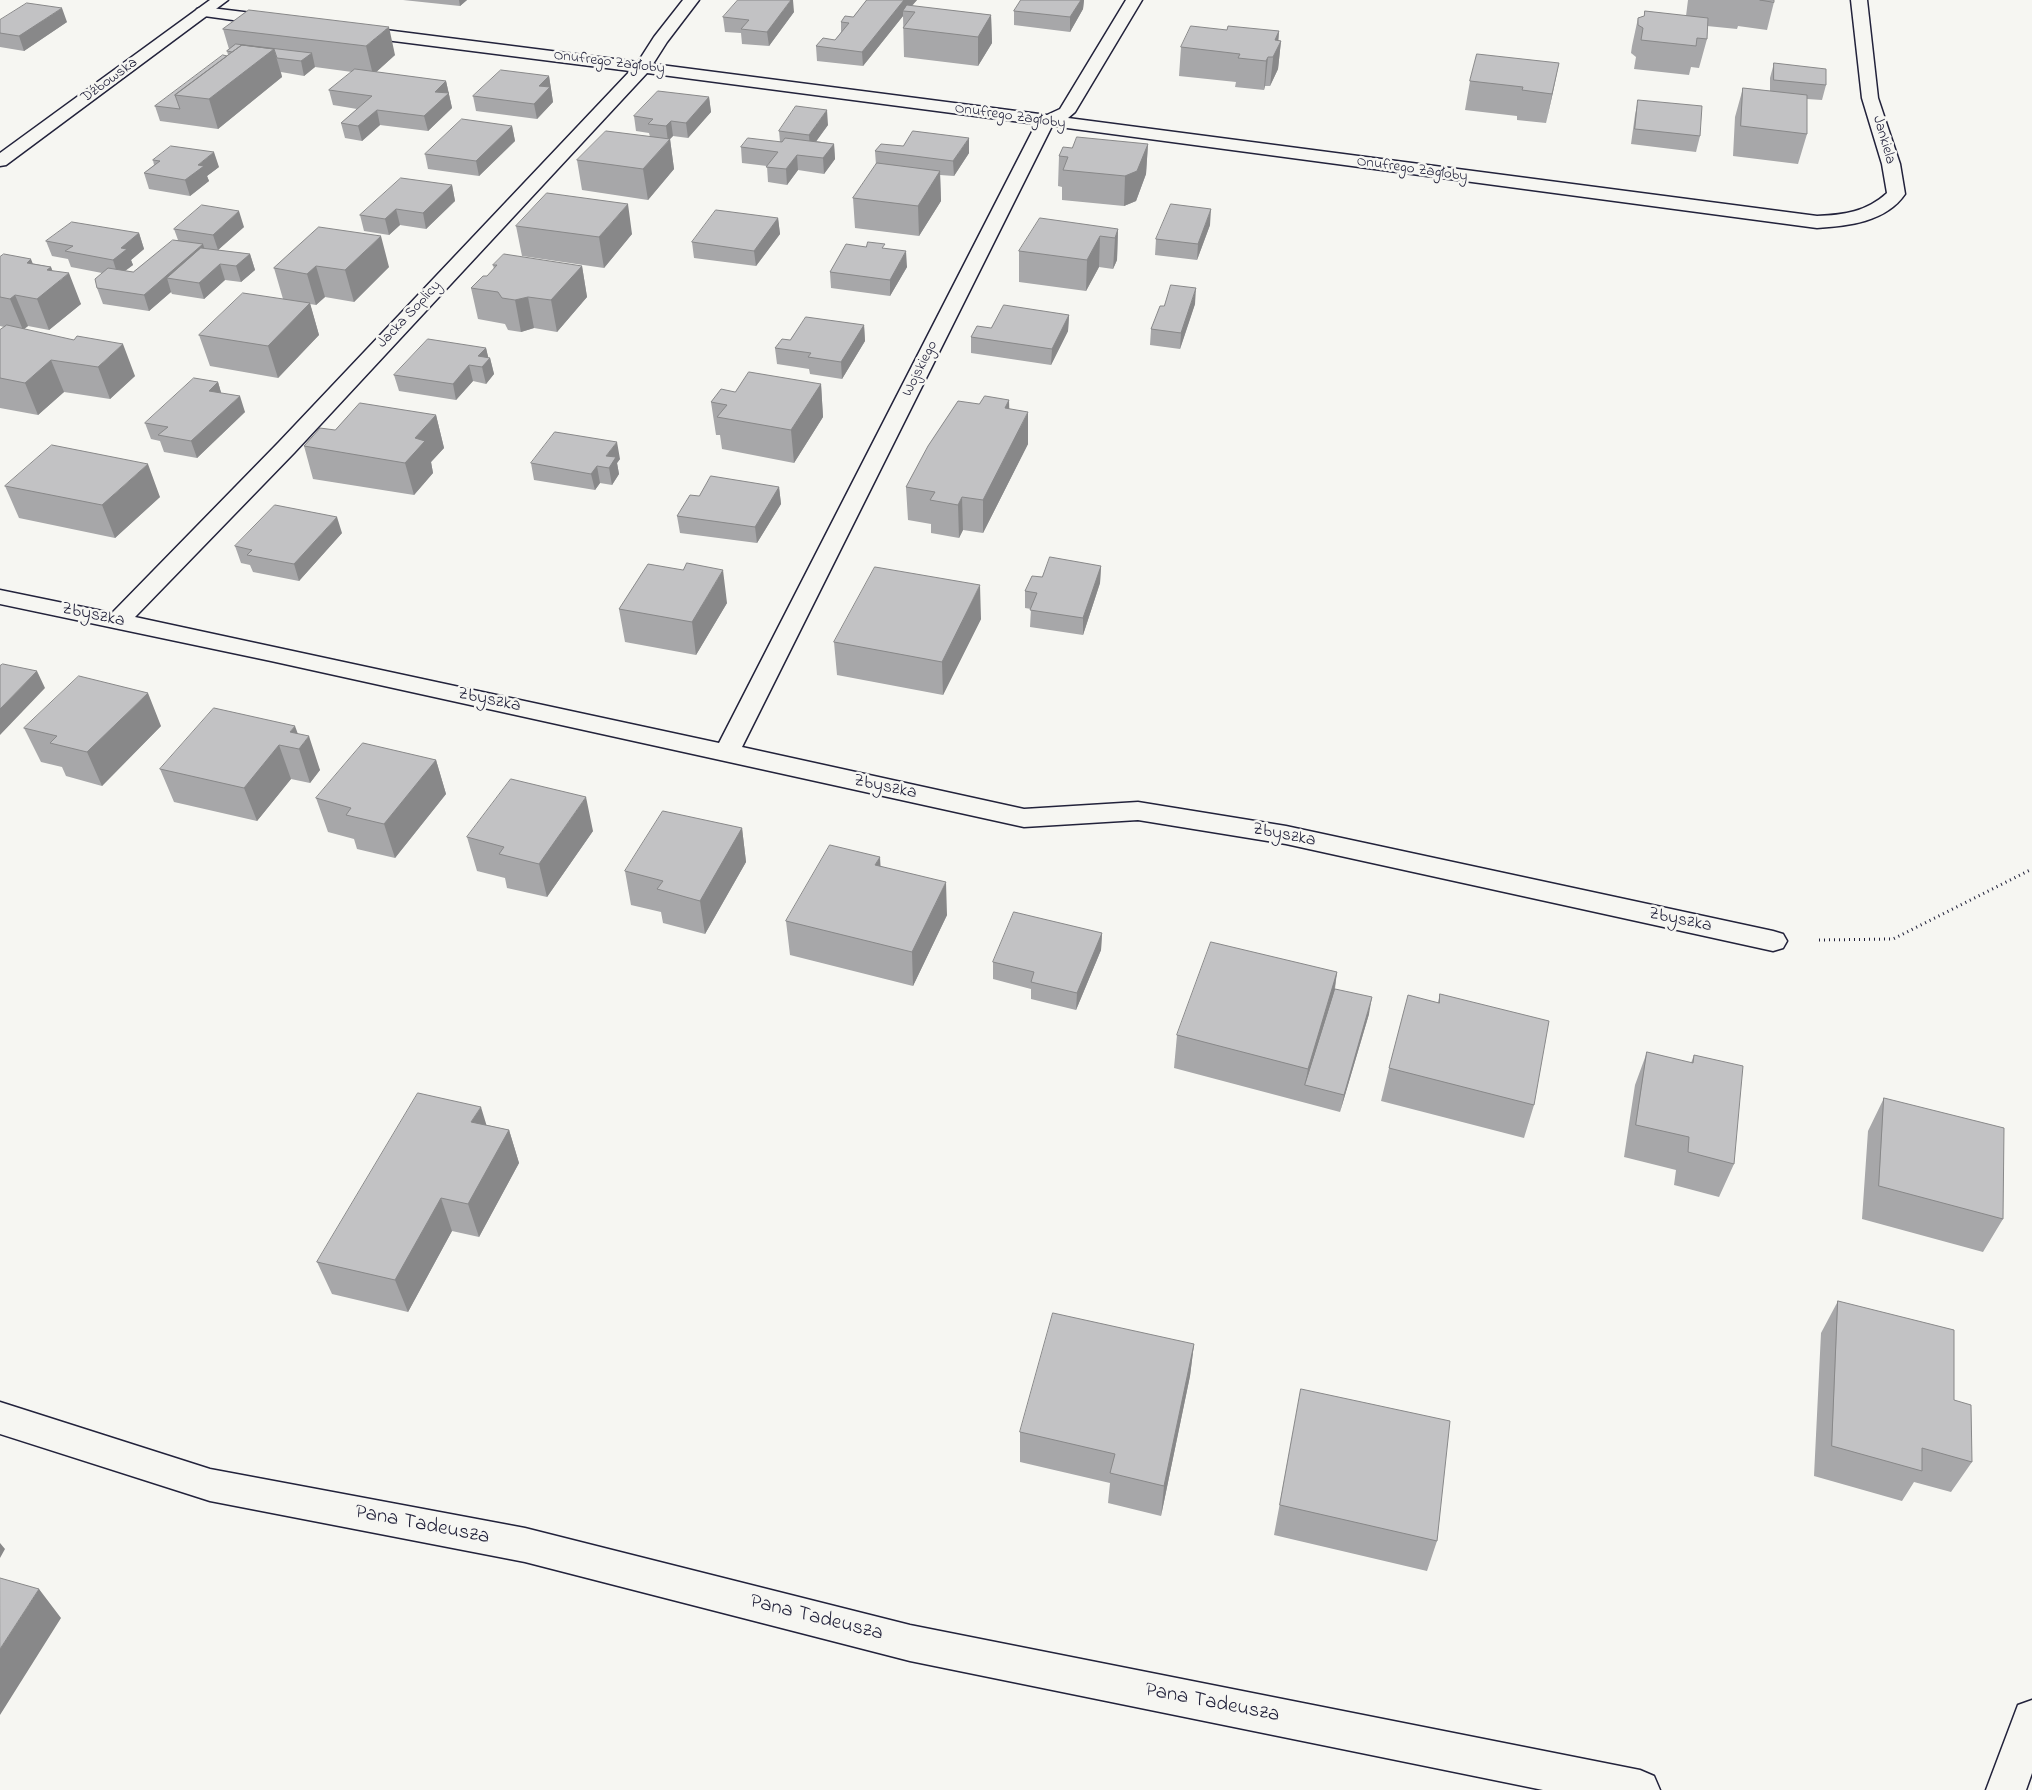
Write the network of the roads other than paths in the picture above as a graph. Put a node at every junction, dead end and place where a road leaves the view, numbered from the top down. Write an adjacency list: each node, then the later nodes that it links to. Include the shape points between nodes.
1 (220, 0): 5 (street, Dźbowska)
2 (691, 0): 8 (street, Jacka Soplicy)
3 (1134, 0): 9 (street, via 1066,112)
4 (1859, 0): 11 (street, Jankiela, via 1870,98 1891,164 1896,194 1884,206 1867,215 1845,221)
5 (203, 12): 6 (street); 10 (street, Dźbowska)
6 (296, 24)
7 (336, 29): 8 (street, Onufrego Zagłoby)
8 (643, 67): 9 (street, Onufrego Zagłoby); 13 (street, Jacka Soplicy, via 286,448)
9 (1046, 122): 11 (street, Onufrego Zagłoby); 14 (street, Wojskiego)
10 (0, 161)
11 (1817, 222)
12 (0, 597): 13 (street, Zbyszka)
13 (118, 621): 14 (street, Zbyszka)
14 (726, 753): 15 (street, Zbyszka, via 1024,818 1138,811 1286,835)
15 (1774, 941)
16 (0, 1418): 18 (street, Pana Tadeusza, via 210,1485 525,1545 910,1643)
17 (2032, 1719): 19 (street)
18 (1640, 1790)
19 (2006, 1790)

